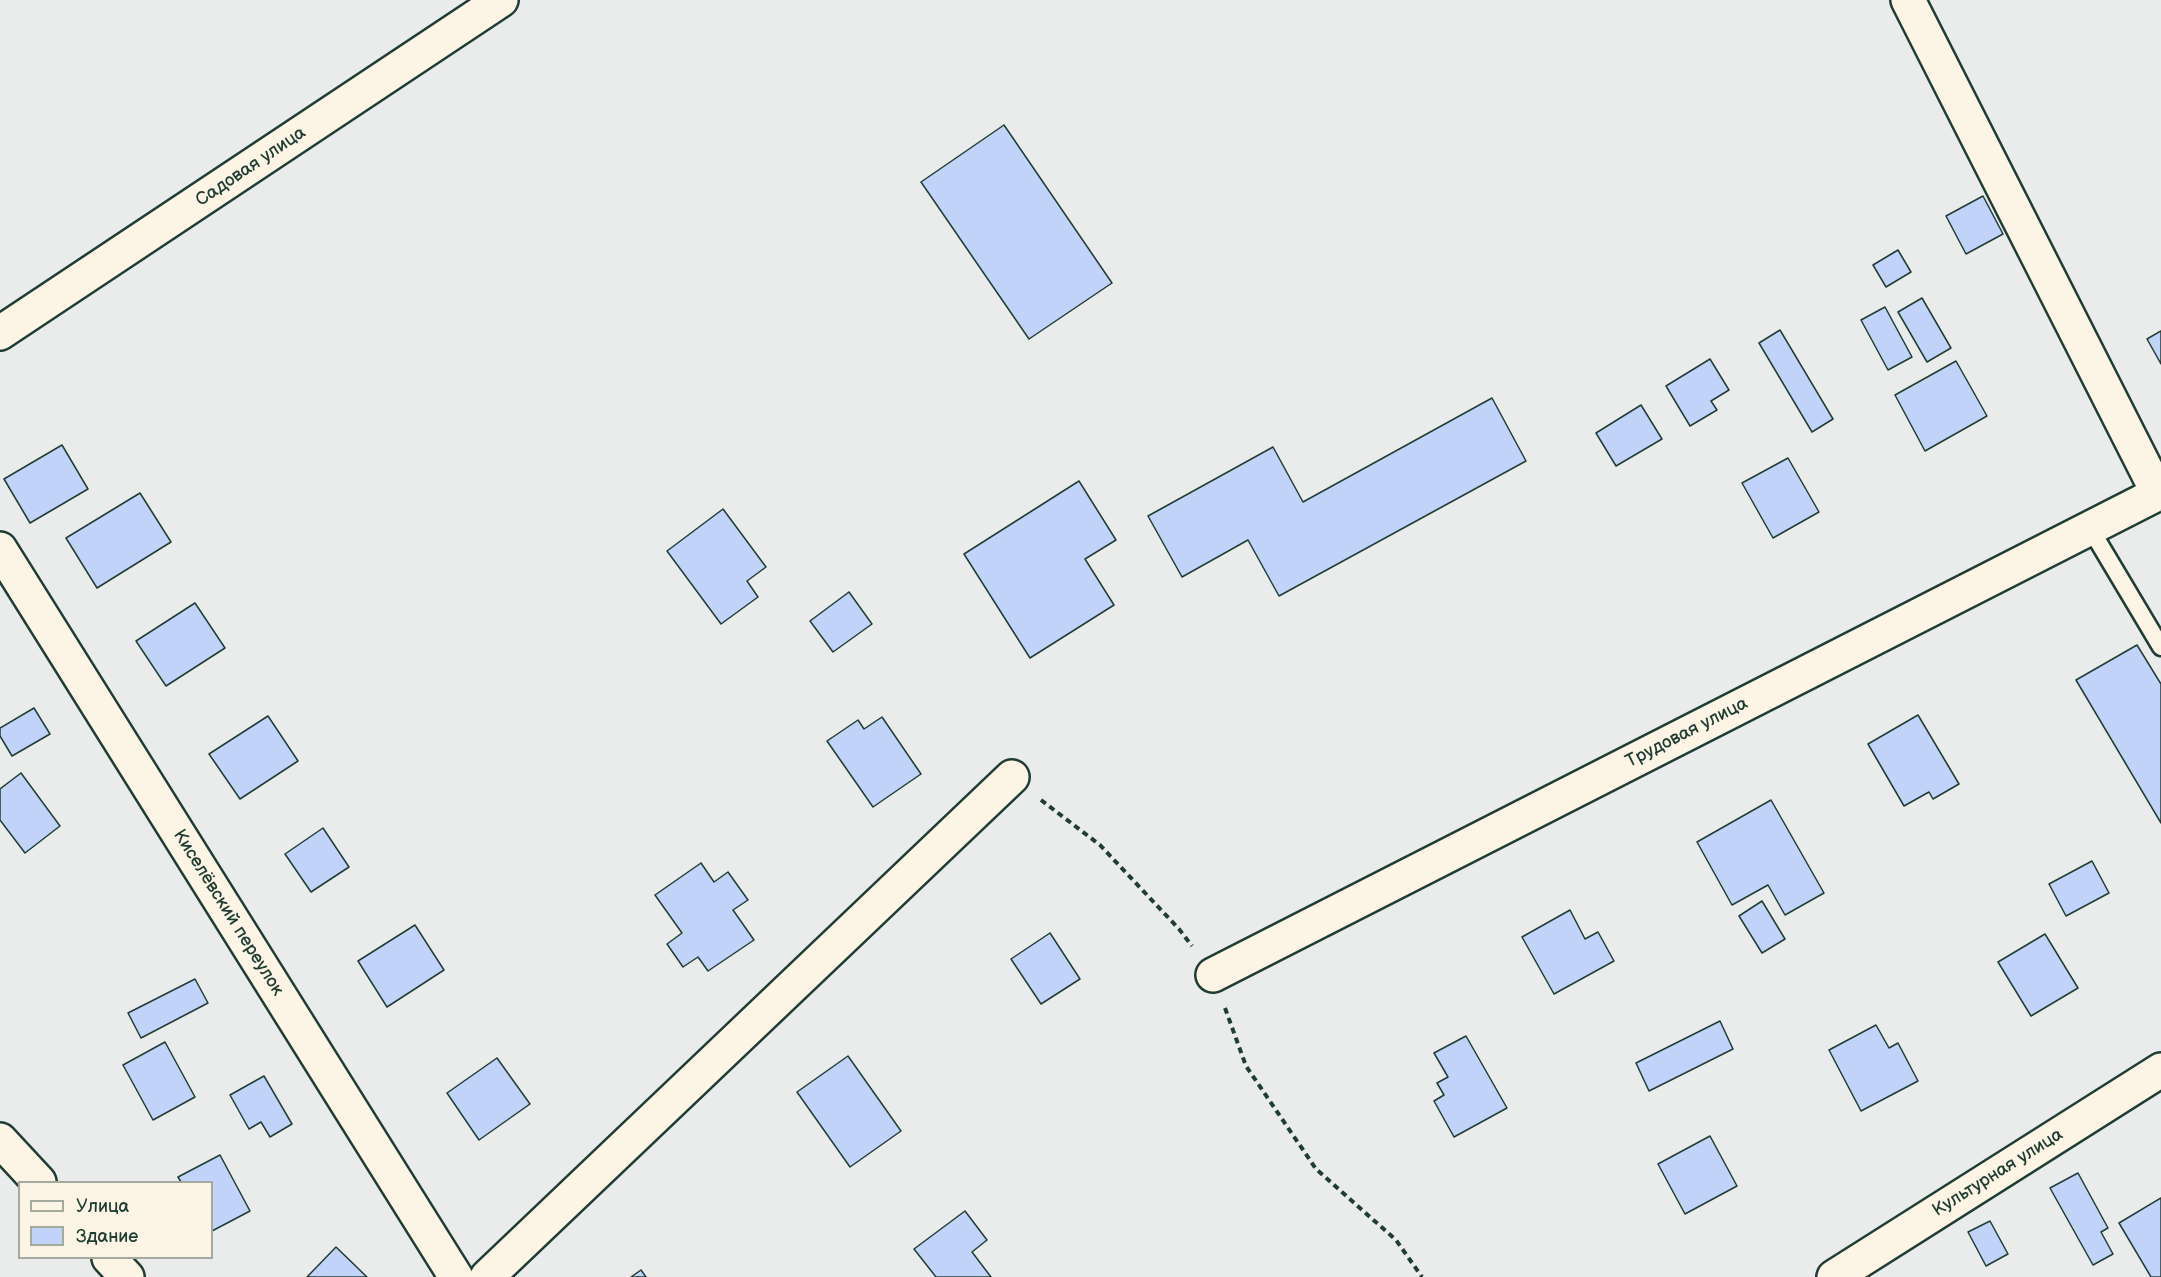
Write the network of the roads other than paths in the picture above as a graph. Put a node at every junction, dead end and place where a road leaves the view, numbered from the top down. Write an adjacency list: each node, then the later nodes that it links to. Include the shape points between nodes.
1 (501, 0): 3 (street, Садовая улица)
2 (1908, 0): 4 (street)
3 (0, 333)
4 (2159, 492): 5 (street, Трудовая улица)
5 (2090, 528): 7 (lane); 9 (street, Трудовая улица)
6 (0, 549): 15 (street, Киселёвский переулок)
7 (2161, 647)
8 (1012, 777): 16 (street)
9 (1213, 975)
10 (2161, 1070): 17 (street, Культурная улица)
11 (0, 1140): 12 (street)
12 (38, 1181)
13 (111, 1259): 14 (street)
14 (127, 1277)
15 (456, 1277)
16 (487, 1277)
17 (1834, 1277)

